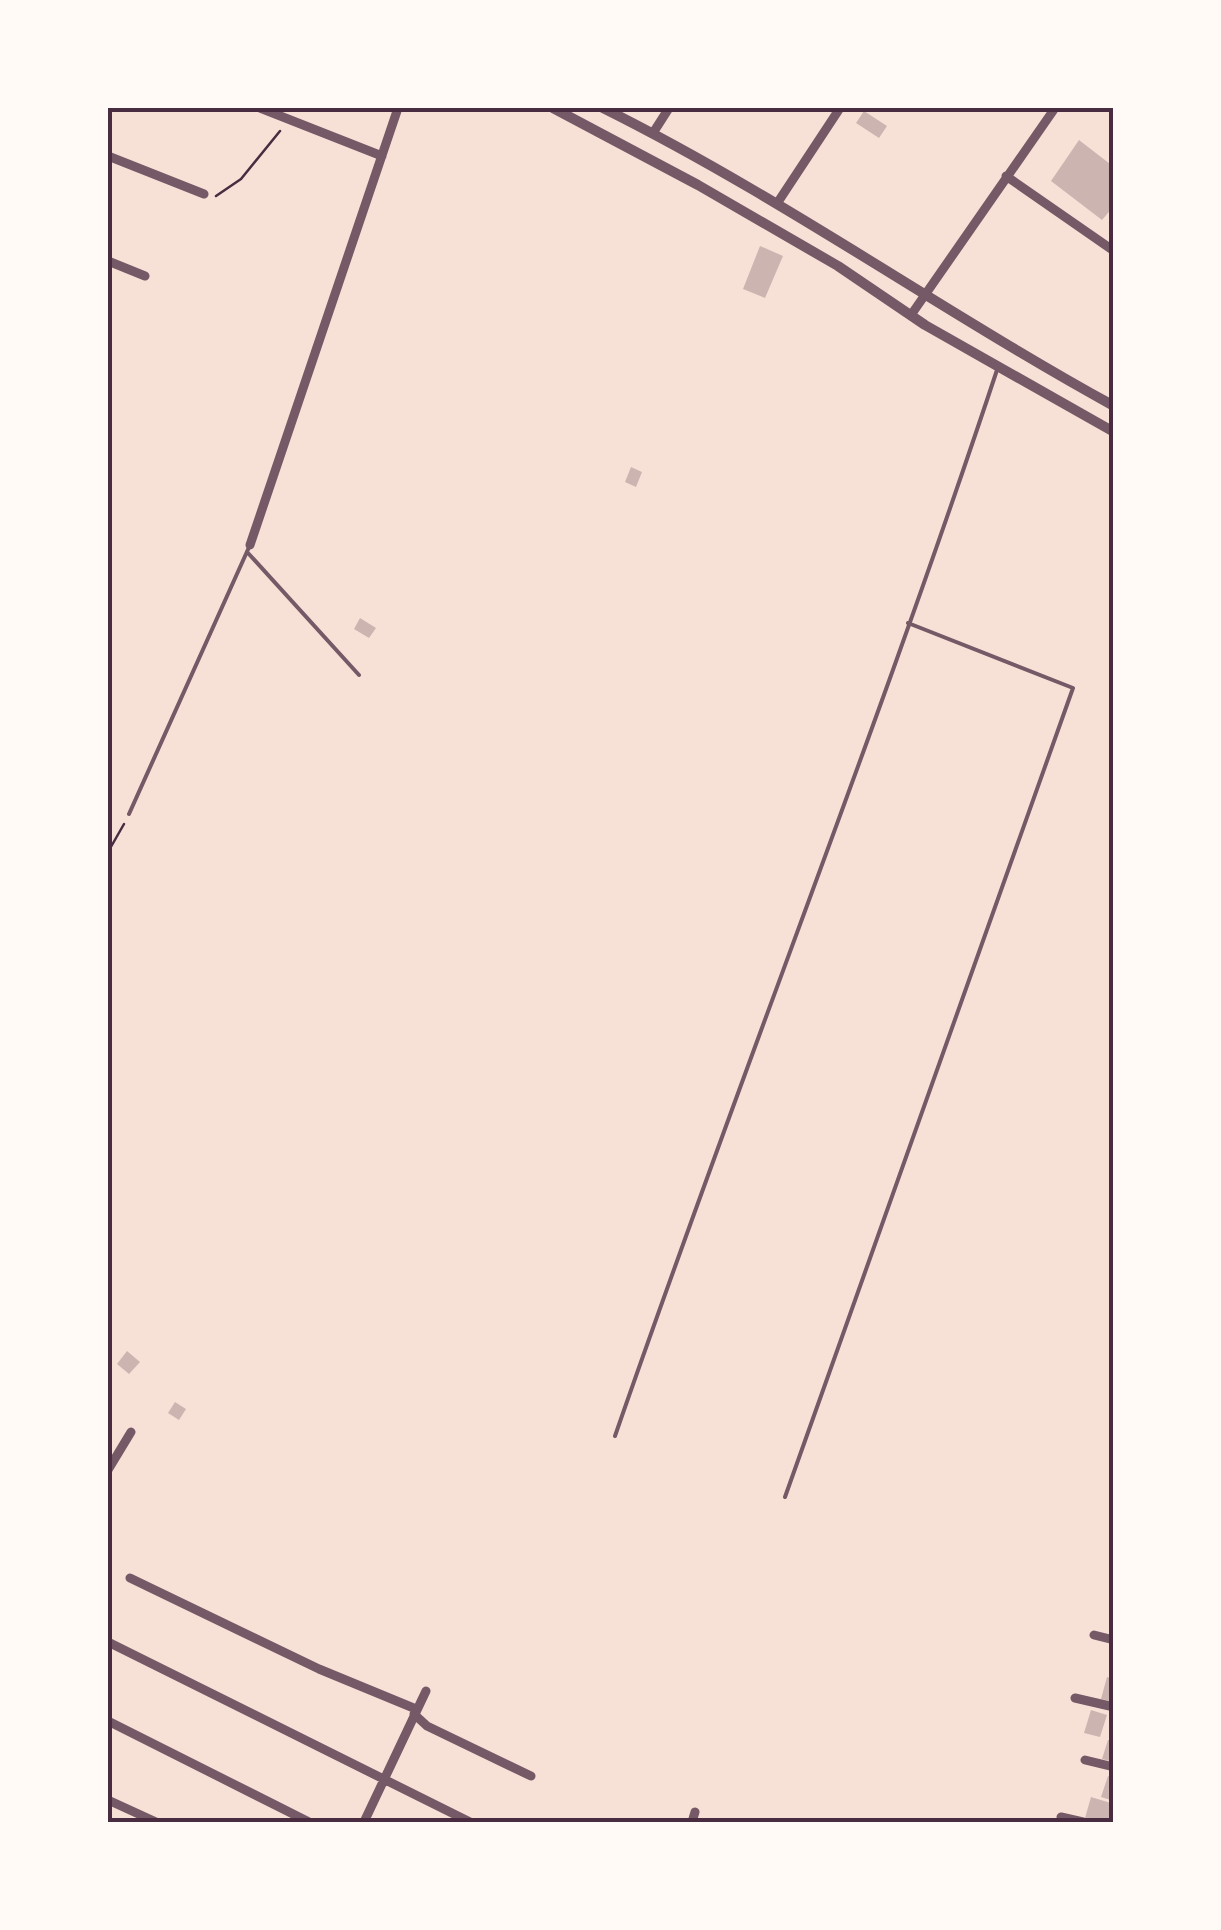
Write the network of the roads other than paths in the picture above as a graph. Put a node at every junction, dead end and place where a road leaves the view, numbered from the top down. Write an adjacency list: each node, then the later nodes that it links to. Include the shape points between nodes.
1 (260, 108): 10 (street)
2 (398, 108): 10 (street)
3 (554, 108): 18 (street, via 838,266)
4 (604, 108): 8 (street)
5 (669, 108): 8 (street)
6 (840, 108): 13 (street)
7 (1054, 108): 11 (street)
8 (653, 133): 13 (street)
9 (108, 156): 12 (street)
10 (382, 156): 22 (street)
11 (1006, 176): 14 (street); 17 (street)
12 (204, 194)
13 (778, 202): 17 (street)
14 (1114, 251)
15 (108, 261): 16 (street)
16 (145, 276)
17 (924, 296): 18 (street); 20 (street)
18 (911, 315): 19 (street)
19 (998, 366): 21 (street); 23 (lane)
20 (1114, 406)
21 (1114, 432)
22 (248, 548): 24 (lane); 25 (lane)
23 (908, 624): 27 (lane); 29 (lane, via 1072,688)
24 (359, 675)
25 (129, 814)
26 (131, 1432): 28 (street)
27 (615, 1436)
28 (108, 1470)
29 (785, 1497)
30 (130, 1578): 37 (street)
31 (1094, 1635): 32 (street)
32 (1114, 1640)
33 (108, 1642): 42 (street)
34 (426, 1691): 37 (street)
35 (1075, 1698): 36 (street)
36 (1114, 1708)
37 (415, 1712): 41 (street, via 428,1726); 42 (street)
38 (108, 1721): 46 (street)
39 (1085, 1760): 40 (street)
40 (1114, 1767)
41 (531, 1776)
42 (385, 1784): 47 (street); 48 (street)
43 (108, 1800): 45 (street)
44 (1061, 1817): 49 (street)
45 (156, 1822)
46 (309, 1822)
47 (364, 1822)
48 (470, 1822)
49 (1083, 1822)

